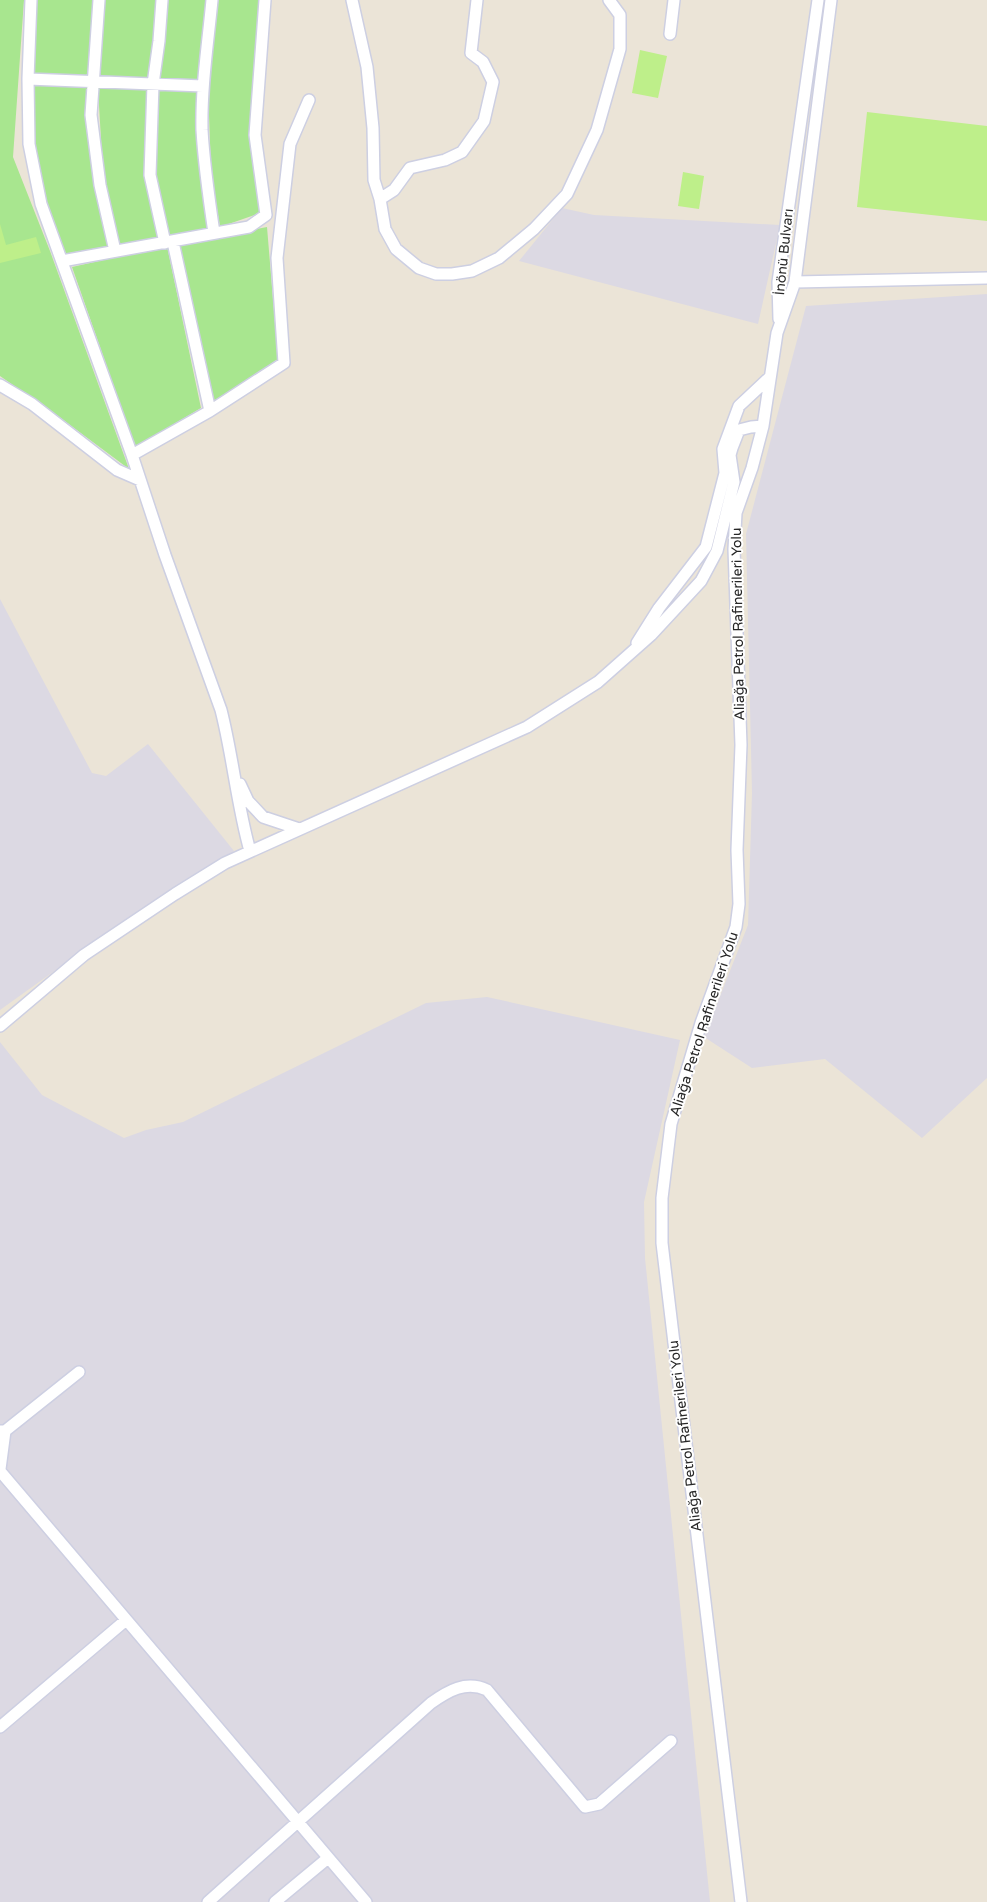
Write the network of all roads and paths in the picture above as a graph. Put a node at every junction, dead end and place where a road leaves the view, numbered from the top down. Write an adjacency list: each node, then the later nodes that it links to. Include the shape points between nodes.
1 (31, 0): 13 (street)
2 (99, 0): 14 (street)
3 (162, 0): 15 (street)
4 (212, 0): 16 (street)
5 (265, 0): 19 (street, via 256,134 266,215 249,227)
6 (352, 0): 18 (street, via 367,68 374,180)
7 (477, 0): 18 (street, via 471,53 483,62 493,82 484,121 462,152 445,160 410,168 394,190)
8 (609, 0): 18 (street, via 620,15 620,49 597,130 566,194 534,229 499,258 472,271 436,274 419,268 396,249 385,229)
9 (674, 0): 12 (street)
10 (818, 0): 25 (street, İnönü Bulvarı, via 778,282)
11 (831, 0): 24 (street, İnönü Bulvarı)
12 (670, 34)
13 (28, 79): 14 (street); 22 (street, via 28,144 40,204)
14 (93, 82): 15 (street); 21 (street, via 91,115 100,185)
15 (153, 84): 16 (street); 20 (street, via 150,175)
16 (203, 86): 19 (street, via 205,174)
17 (309, 100): 28 (street, via 290,144 277,258 284,363)
18 (380, 199)
19 (214, 234): 20 (street)
20 (169, 242): 21 (street); 28 (street)
21 (115, 251): 22 (street)
22 (62, 261): 30 (street)
23 (987, 278): 24 (street)
24 (795, 282): 25 (street, İnönü Bulvarı)
25 (779, 326): 26 (street, Aliağa Petrol Rafinerileri Yolu)
26 (770, 377): 29 (street, Aliağa Petrol Rafinerileri Yolu); 32 (street, via 739,406 723,449)
27 (0, 385): 31 (street, via 32,404 117,470)
28 (210, 411): 30 (street)
29 (763, 426): 32 (street, via 739,430 730,455 734,482); 50 (street, Aliağa Petrol Rafinerileri Yolu, via 736,513 734,549 740,745 736,927 701,1023 671,1124 662,1198 662,1243)
30 (132, 454): 31 (street)
31 (140, 480): 35 (street, via 214,691)
32 (725, 497): 33 (street)
33 (715, 534): 34 (street, via 659,608); 34 (street, via 717,551 701,581)
34 (632, 651): 36 (street, via 598,682 528,727)
35 (235, 775): 36 (street, via 248,801 263,817); 37 (street)
36 (298, 830): 37 (street)
37 (250, 851): 38 (street, via 174,894 84,956)
38 (0, 1026)
39 (79, 1372): 40 (street)
40 (2, 1431): 41 (street)
41 (0, 1470): 42 (street)
42 (126, 1620): 43 (street); 45 (street)
43 (0, 1728)
44 (671, 1741): 45 (street, via 600,1804 585,1807 487,1690 476,1686 458,1687 431,1703)
45 (298, 1823): 46 (street); 47 (street)
46 (328, 1858): 48 (street); 49 (street)
47 (208, 1902)
48 (275, 1902)
49 (366, 1902)
50 (741, 1902)

